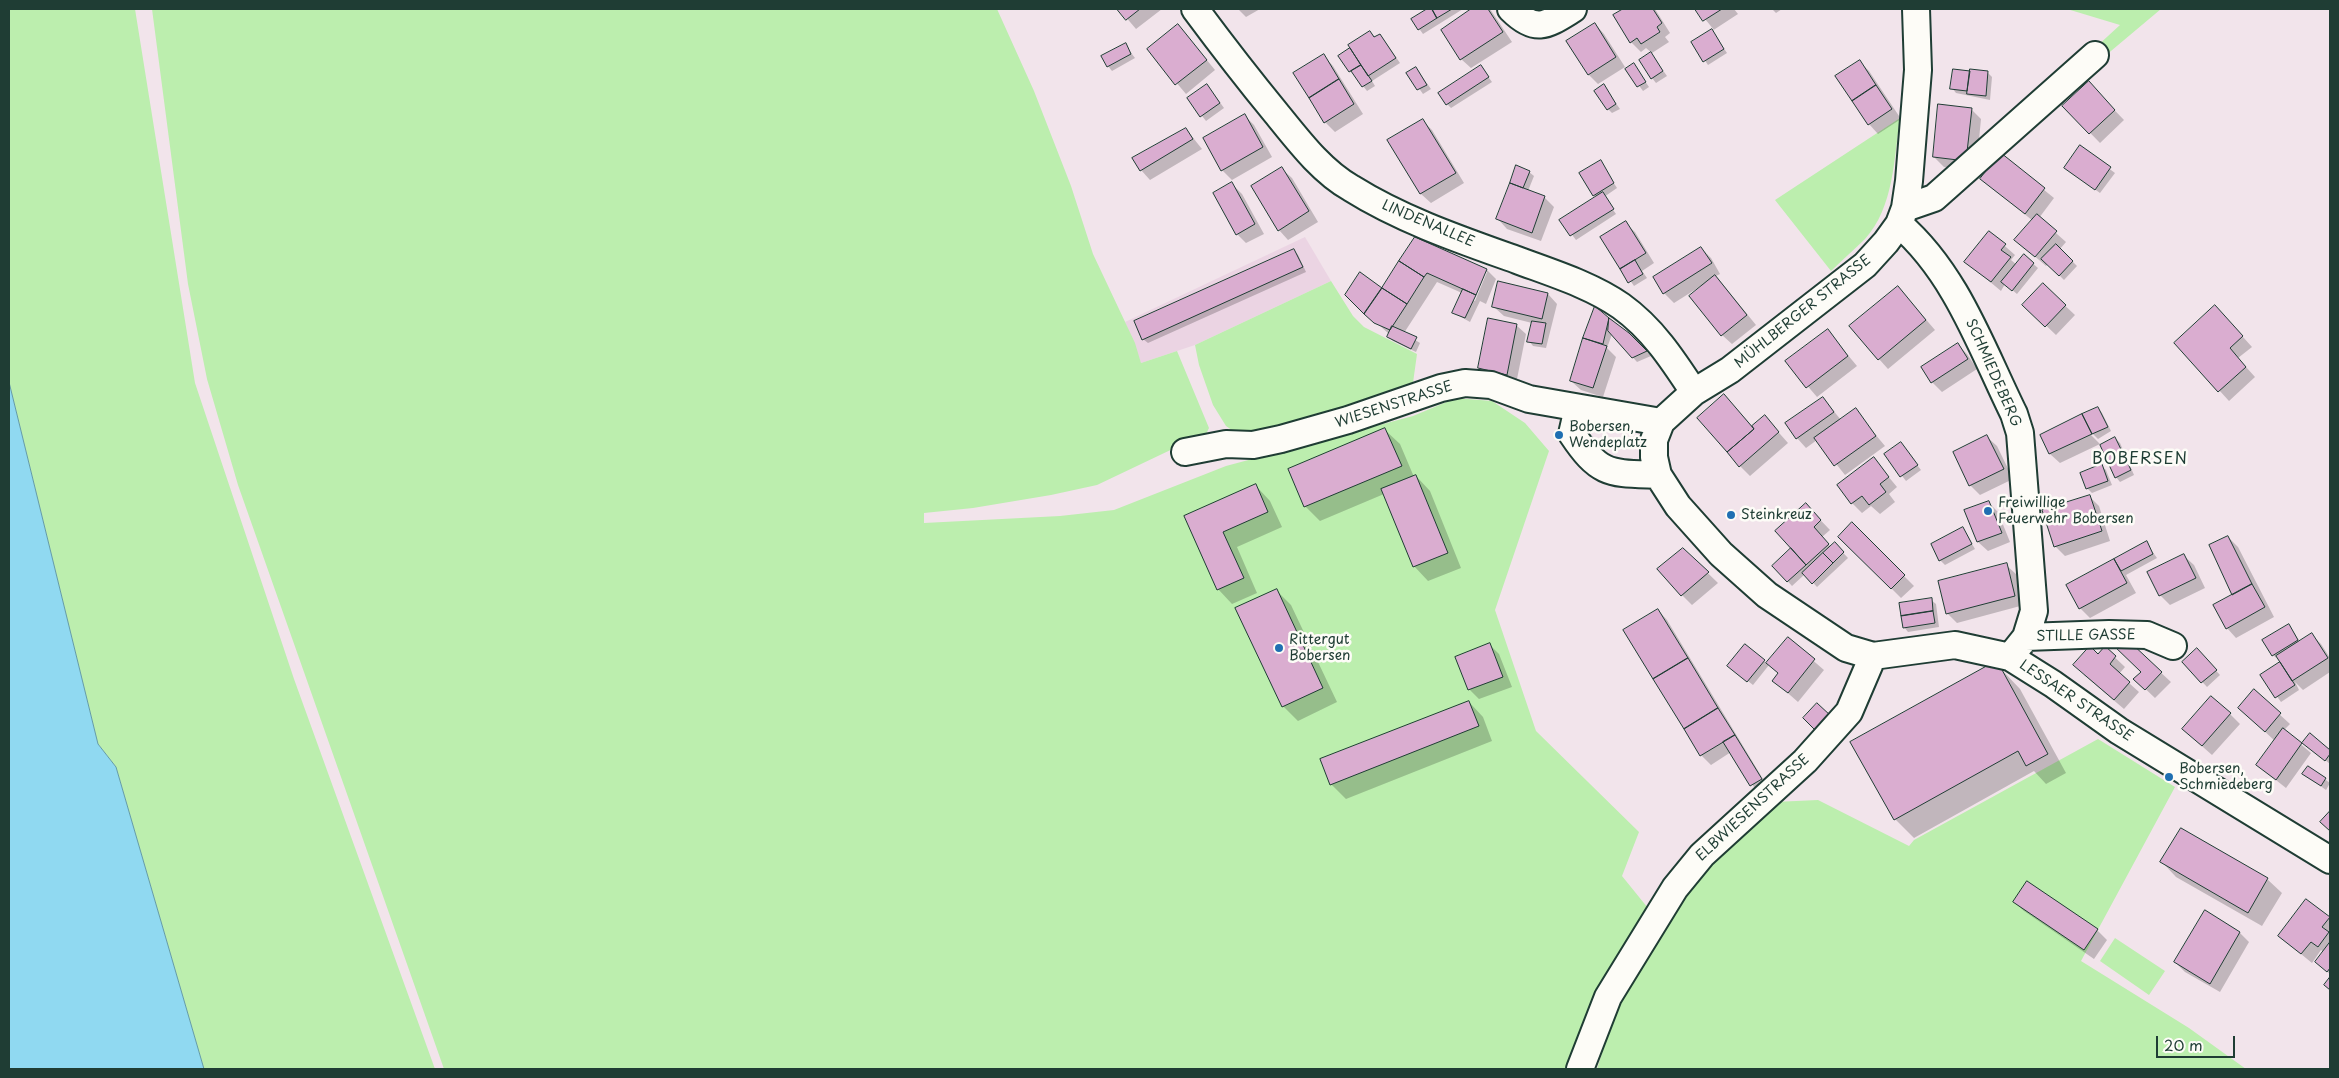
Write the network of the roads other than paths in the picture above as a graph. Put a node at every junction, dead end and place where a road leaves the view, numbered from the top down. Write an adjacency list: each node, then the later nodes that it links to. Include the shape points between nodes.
1 (1195, 9): 7 (street, LINDENALLEE, via 1297,139 1349,187 1390,210 1550,272 1621,306 1662,344)
2 (1511, 9): 3 (street, via 1526,22 1540,25 1554,21)
3 (1573, 9)
4 (1916, 9): 6 (street, via 1918,70)
5 (2095, 55): 6 (street, via 1934,198)
6 (1902, 216): 7 (street, MÜHLBERGER STRASSE, via 1886,242 1866,264 1730,370); 12 (street, SCHMIEDEBERG, via 1955,292 2014,414 2020,433 2034,611)
7 (1694, 392): 9 (street, MÜHLBERGER STRASSE)
8 (1578, 408): 9 (street, WIESENSTRASSE, via 1600,410); 10 (street, WIESENSTRASSE, via 1529,399 1491,385 1465,383 1281,439); 11 (street, via 1572,434 1587,457 1606,471)
9 (1658, 431): 11 (street, LESSAER STRASSE, via 1654,456)
10 (1185, 452)
11 (1658, 476): 14 (street, LESSAER STRASSE, via 1678,506 1721,554 1767,595 1846,648)
12 (2026, 637): 13 (street, STILLE GASSE, via 2147,635); 15 (street, SCHMIEDEBERG)
13 (2173, 646)
14 (1873, 656): 15 (street, LESSAER STRASSE, via 1955,646); 17 (street, ELBWIESENSTRASSE, via 1849,712 1805,761 1702,855 1675,888 1608,997)
15 (2010, 657): 16 (street, LESSAER STRASSE, via 2119,731)
16 (2330, 860)
17 (1580, 1069)

